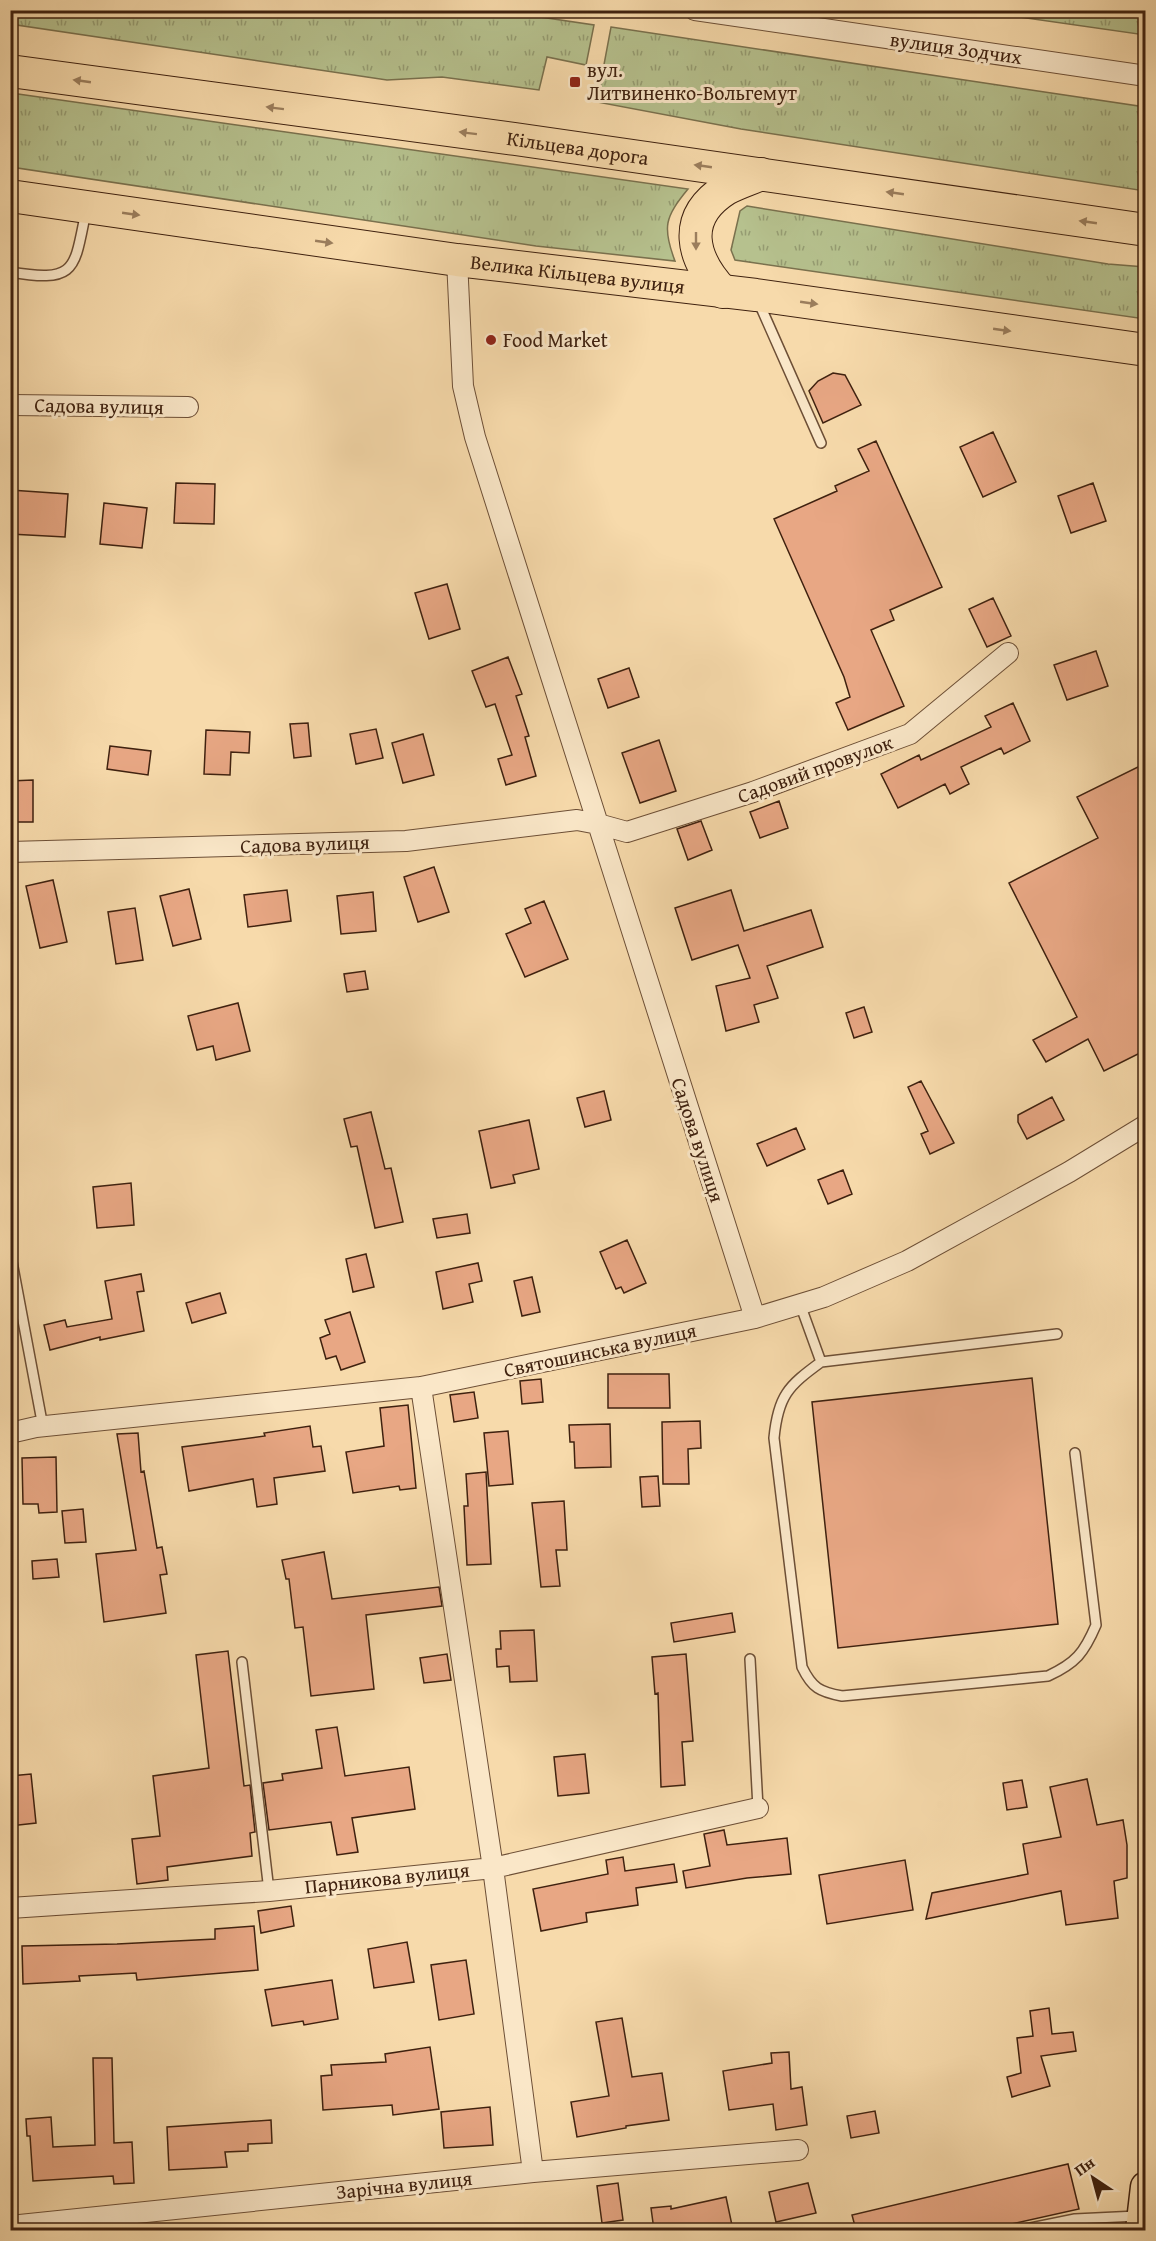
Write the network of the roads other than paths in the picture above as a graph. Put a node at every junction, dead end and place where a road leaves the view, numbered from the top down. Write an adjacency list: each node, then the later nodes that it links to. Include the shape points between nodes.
1 (695, 10): 3 (street, вулиця Зодчих)
2 (10, 71): 4 (highway, Кільцева дорога, one-way to 2)
3 (1146, 76)
4 (761, 174): 7 (highway, Кільцева дорога, one-way to 4); 10 (highway, one-way to 10, via 725,190 704,212 695,236 697,256)
5 (10, 196): 6 (highway, Велика Кільцева вулиця)
6 (86, 208): 8 (highway, Велика Кільцева вулиця, one-way to 8); 9 (lane, via 76,259 69,269 44,277)
7 (1146, 230)
8 (457, 260): 10 (highway, Велика Кільцева вулиця); 17 (street, Садова вулиця, via 464,386 475,437)
9 (10, 272)
10 (723, 292): 11 (highway, Велика Кільцева вулиця)
11 (756, 295): 12 (highway, Велика Кільцева вулиця, one-way to 12); 15 (lane)
12 (1146, 350)
13 (10, 405): 14 (street, Садова вулиця)
14 (188, 407)
15 (821, 442)
16 (1008, 653): 17 (street, Садовий провулок, via 910,734 830,766 627,832)
17 (598, 824): 18 (street, Садова вулиця, via 577,820 406,841); 22 (street, Садова вулиця)
18 (10, 852)
19 (1146, 1125): 21 (street, Святошинська вулиця, via 907,1261)
20 (10, 1251): 26 (lane)
21 (801, 1304): 22 (street, Святошинська вулиця); 24 (lane)
22 (755, 1318): 25 (street, Святошинська вулиця)
23 (1058, 1334): 24 (lane)
24 (821, 1362): 28 (lane, via 792,1384 782,1398 774,1438 802,1667 808,1680 821,1692 842,1696 1048,1676 1068,1667 1085,1650 1096,1625)
25 (421, 1387): 26 (street, Святошинська вулиця); 32 (street)
26 (43, 1427): 27 (street, Святошинська вулиця)
27 (10, 1433)
28 (1075, 1453)
29 (750, 1659): 31 (lane)
30 (242, 1662): 33 (lane)
31 (758, 1808): 32 (street, Парникова вулиця)
32 (493, 1868): 33 (street, Парникова вулиця); 36 (street)
33 (269, 1891): 34 (street, Парникова вулиця)
34 (10, 1908)
35 (798, 2150): 36 (street, Зарічна вулиця)
36 (533, 2172): 38 (street, Зарічна вулиця)
37 (1143, 2211): 39 (lane)
38 (10, 2226)
39 (1021, 2230)

